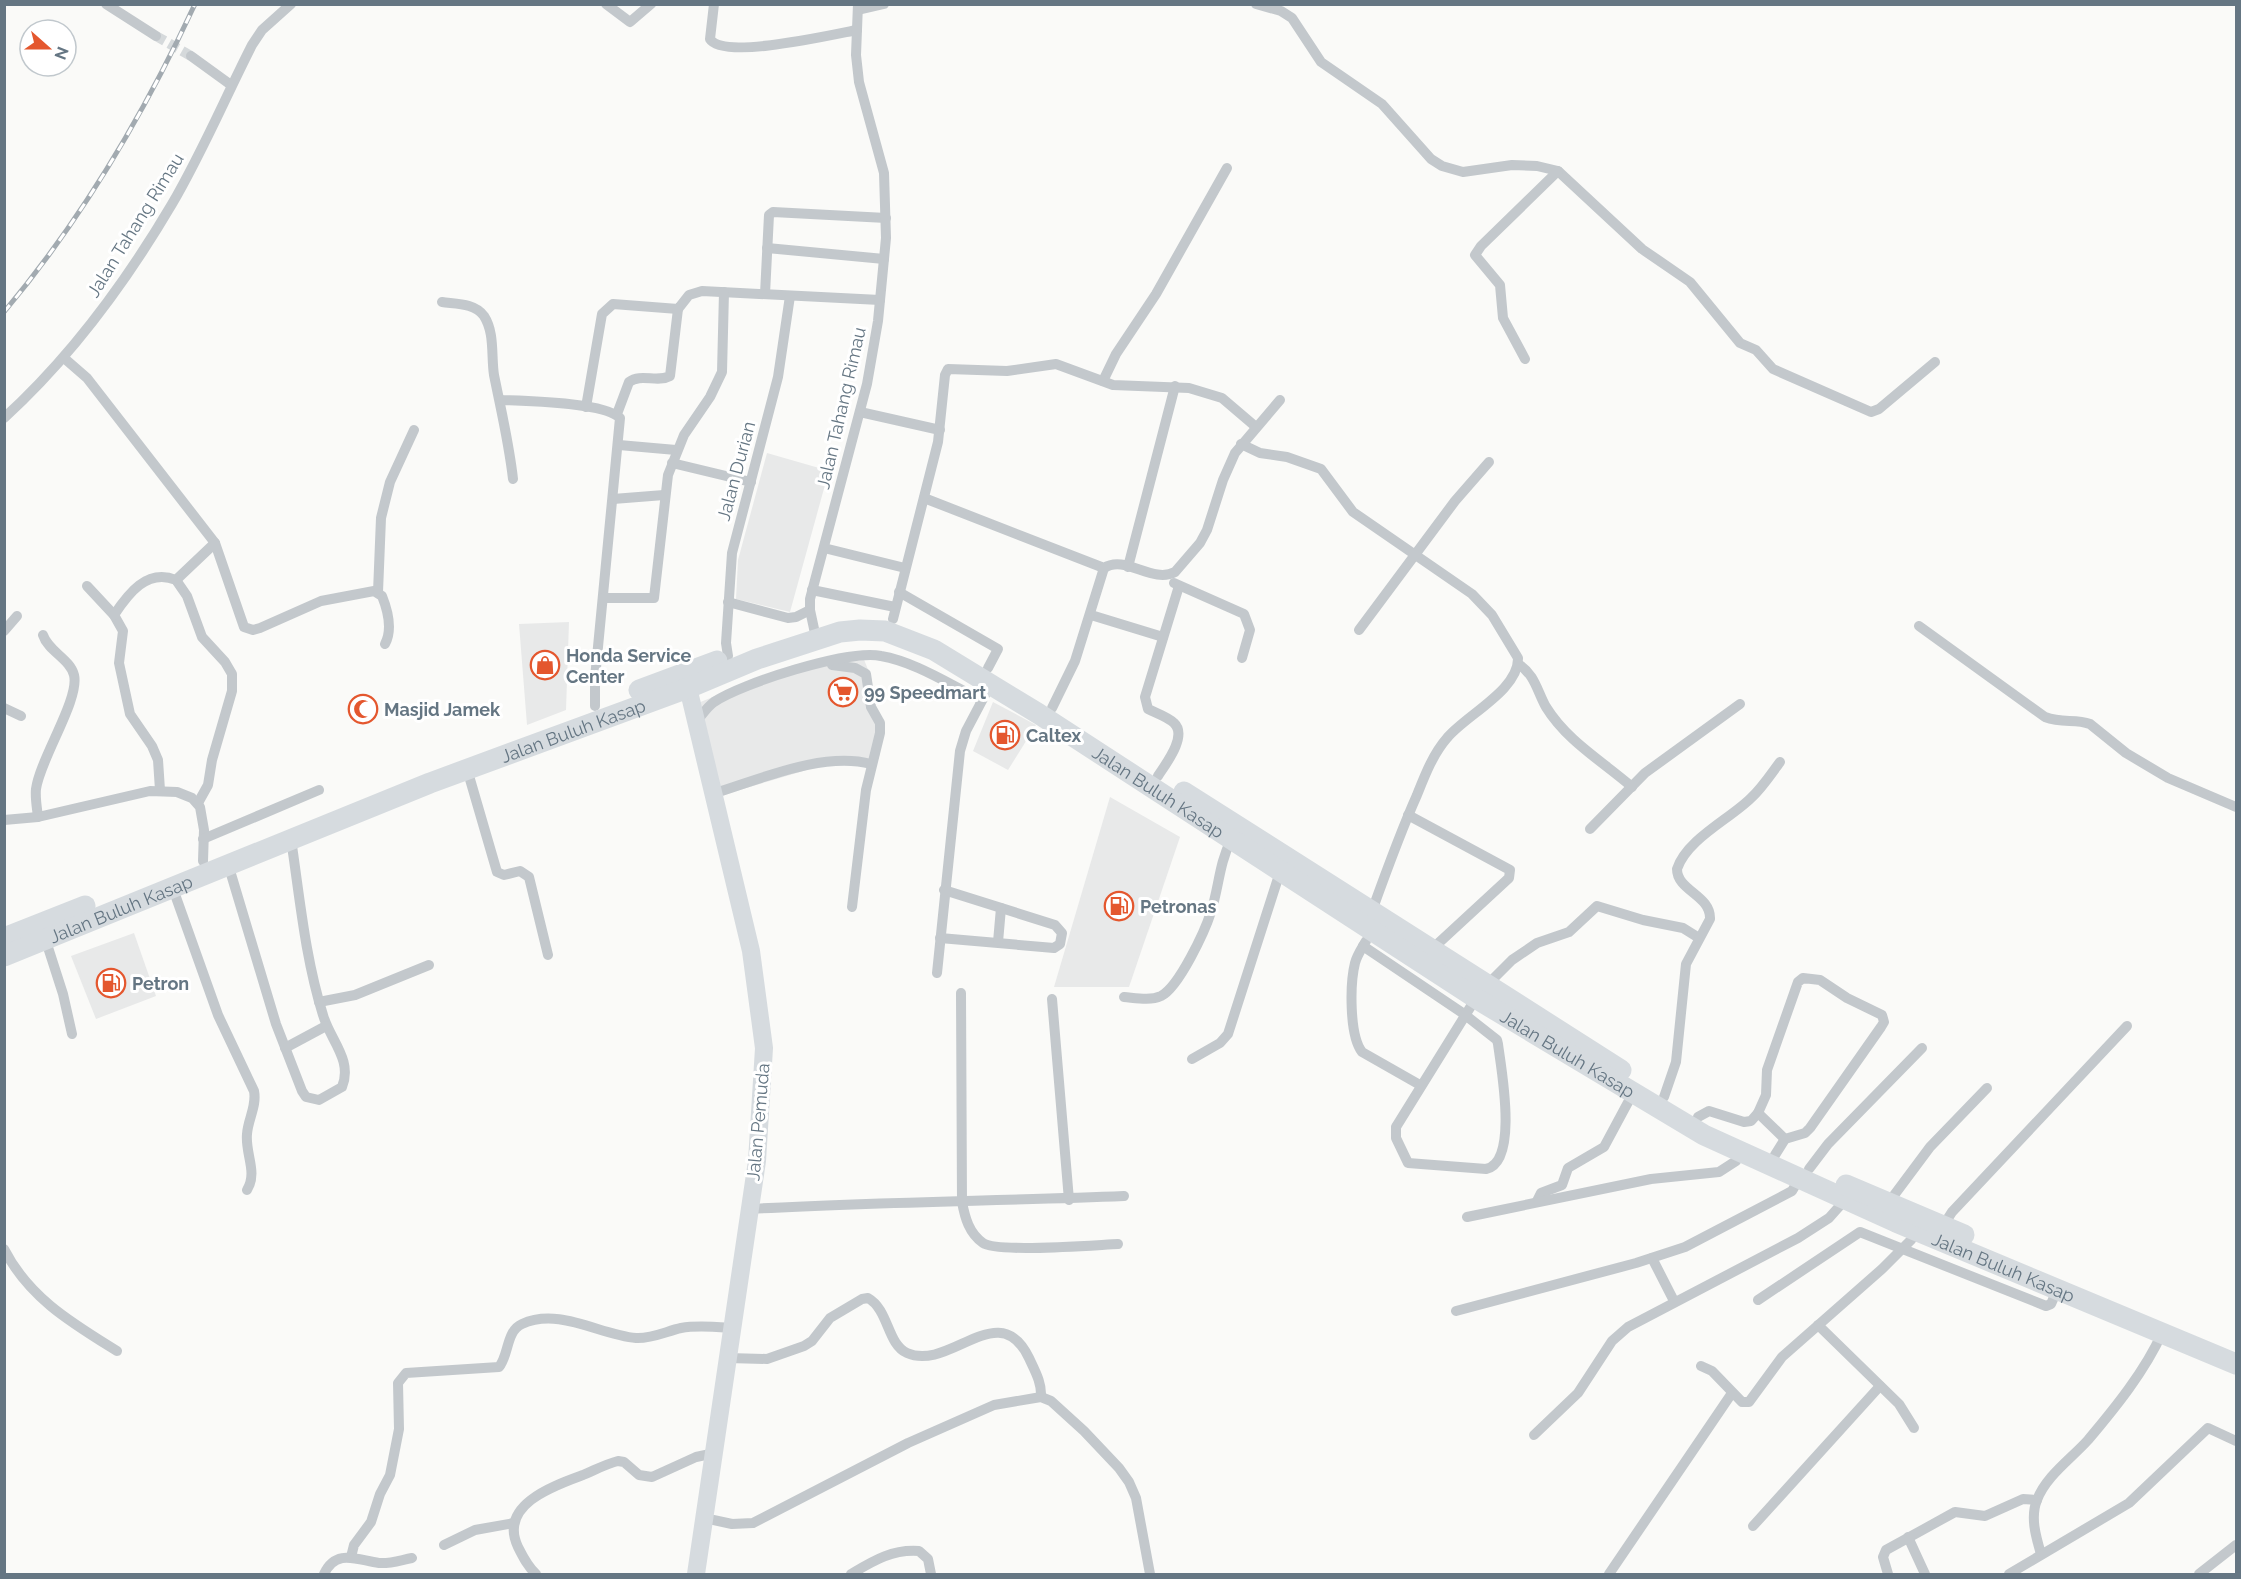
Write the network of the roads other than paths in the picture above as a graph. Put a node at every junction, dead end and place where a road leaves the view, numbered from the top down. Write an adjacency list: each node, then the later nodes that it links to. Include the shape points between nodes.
1 (106, 4): 10 (street)
2 (291, 4): 12 (street, Jalan Tahang Rimau, via 262,30)
3 (606, 4): 4 (street, via 630,22)
4 (651, 4)
5 (714, 4): 9 (street, via 710,39 726,48)
6 (884, 4): 8 (street)
7 (1256, 4): 14 (street, via 1292,18 1321,62 1382,104 1415,143 1442,166 1463,172 1512,165)
8 (858, 7): 9 (street, Jalan Tahang Rimau)
9 (856, 30): 15 (street, Jalan Tahang Rimau, via 859,82 881,161)
10 (156, 36)
11 (191, 56): 12 (street)
12 (231, 85): 24 (street, Jalan Tahang Rimau, via 172,204 109,302)
13 (1227, 168): 27 (street)
14 (1557, 171): 25 (street, via 1475,255 1500,285 1503,318); 26 (street, via 1642,249 1690,282 1740,342 1756,350 1773,369 1871,411 1879,409)
15 (886, 218): 16 (street, via 777,210 770,215); 17 (street, Jalan Tahang Rimau)
16 (767, 248): 17 (street); 19 (street)
17 (884, 259): 21 (street, Jalan Tahang Rimau)
18 (724, 292): 19 (street); 23 (street, via 689,295); 40 (street, via 720,378)
19 (765, 294): 20 (street)
20 (790, 296): 21 (street); 44 (street, Jalan Durian, via 778,377)
21 (880, 300): 32 (street, Jalan Tahang Rimau, via 875,346)
22 (442, 302): 29 (street, via 470,306 483,315 490,329)
23 (678, 309): 31 (street, via 612,304 607,307 599,327); 33 (street, via 670,376 641,377 629,382)
24 (64, 358): 34 (street, Jalan Tahang Rimau); 48 (street, via 87,378)
25 (1524, 359)
26 (1935, 362)
27 (1103, 381): 28 (street, via 1126,387); 37 (street, via 1056,364 1007,371 950,368 945,375)
28 (1175, 386): 35 (street, via 1222,398); 51 (street)
29 (501, 400): 31 (street); 43 (street)
30 (1280, 400): 35 (street)
31 (586, 407): 33 (street)
32 (860, 412): 37 (street); 49 (street, Jalan Tahang Rimau)
33 (616, 414): 39 (street, via 621,424)
34 (4, 418)
35 (1256, 427): 38 (street)
36 (414, 430): 59 (street, via 390,482 381,518)
37 (939, 430): 46 (street)
38 (1241, 444): 50 (street, via 1321,469 1353,512); 54 (street, via 1226,473 1203,538)
39 (619, 445): 40 (street); 47 (street)
40 (676, 450): 42 (street)
41 (1489, 462): 50 (street)
42 (672, 463): 44 (street); 45 (street)
43 (513, 479)
44 (751, 482): 62 (street, Jalan Durian, via 732,553)
45 (664, 495): 47 (street); 61 (street, via 654,598)
46 (924, 498): 52 (street); 53 (street)
47 (614, 499): 61 (street)
48 (215, 543): 55 (street); 59 (street, via 240,621 249,629 260,628 321,601 365,591)
49 (824, 548): 52 (street); 58 (street, Jalan Tahang Rimau)
50 (1416, 555): 69 (street); 77 (street, via 1484,605 1515,648)
51 (1128, 567): 53 (street); 54 (street)
52 (905, 568): 60 (street)
53 (1104, 568): 65 (street)
54 (1169, 575): 57 (street)
55 (176, 580): 64 (street, via 157,578 135,586); 94 (street, via 187,596 202,637 232,674 232,690 208,785)
56 (87, 586): 64 (street)
57 (1179, 586): 72 (street); 75 (street, via 1244,614 1250,630)
58 (812, 590): 63 (street); 67 (street, Jalan Tahang Rimau)
59 (378, 592): 73 (street, via 384,600 390,628)
60 (899, 592): 63 (street); 79 (street, via 998,649)
61 (603, 598): 81 (street)
62 (728, 602): 67 (street); 74 (street, Jalan Durian)
63 (894, 613): 67 (highway, Jalan Buluh Kasap); 79 (highway, Jalan Buluh Kasap, via 926,631)
64 (114, 615): 91 (street, via 123,631 119,663 130,714 158,760)
65 (1091, 615): 72 (street); 83 (street, via 1075,661)
66 (17, 616): 70 (street)
67 (813, 624): 74 (highway, Jalan Buluh Kasap); 78 (highway, Jalan Buluh Kasap); 79 (highway, Jalan Buluh Kasap, via 885,631 934,650)
68 (1919, 626): 95 (street, via 2045,717 2059,723 2090,724 2126,753 2168,778)
69 (1359, 630)
70 (4, 631)
71 (43, 635): 97 (street, via 75,676 38,780)
72 (1163, 637): 89 (street, via 1145,704 1174,722 1178,734)
73 (385, 644)
74 (728, 656): 78 (highway, Jalan Buluh Kasap)
75 (1242, 658)
76 (820, 664): 79 (street, via 879,655); 85 (street, via 795,668 716,700); 87 (street, via 855,668 866,674 871,707 880,723 878,748)
77 (1518, 664): 90 (street, via 1531,674 1558,724); 96 (street, via 1509,683 1444,740)
78 (686, 681): 81 (highway, Jalan Buluh Kasap); 85 (main road, Jalan Pemuda); 88 (highway, Jalan Buluh Kasap)
79 (987, 684): 83 (highway, Jalan Buluh Kasap); 102 (highway, Jalan Buluh Kasap); 107 (street, via 962,740)
80 (1740, 704): 90 (street, via 1645,773)
81 (595, 706): 103 (highway, Jalan Buluh Kasap)
82 (4, 708): 84 (street)
83 (1052, 708): 89 (highway, Jalan Buluh Kasap)
84 (21, 716)
85 (696, 722): 93 (main road, Jalan Pemuda)
86 (1780, 762): 113 (street, via 1753,797 1715,826 1679,864 1680,881 1709,909 1710,919)
87 (871, 764): 93 (street, via 830,761); 108 (street)
88 (467, 769): 101 (highway, Jalan Buluh Kasap); 117 (street, via 497,872 504,875 520,871 528,876)
89 (1158, 776): 110 (highway, Jalan Buluh Kasap)
90 (1632, 787): 99 (street)
91 (160, 790): 94 (street, via 186,795); 97 (street)
92 (320, 790): 100 (street)
93 (712, 794): 149 (main road, Jalan Pemuda, via 751,951 763,1038 760,1129)
94 (198, 803): 100 (street)
95 (2236, 807)
96 (1408, 815): 110 (street); 116 (street, via 1510,870 1509,878)
97 (38, 817): 98 (street)
98 (4, 820)
99 (1590, 829)
100 (203, 839): 103 (street)
101 (291, 839): 104 (highway, Jalan Buluh Kasap); 126 (street, via 304,940)
102 (1231, 840): 105 (highway, Jalan Buluh Kasap); 123 (street, via 1219,868 1211,912 1170,988 1152,999)
103 (203, 861): 111 (highway, Jalan Buluh Kasap)
104 (228, 864): 106 (highway, Jalan Buluh Kasap); 130 (street)
105 (1280, 872): 110 (highway, Jalan Buluh Kasap); 132 (street, via 1246,970 1231,1028 1220,1043)
106 (172, 886): 114 (highway, Jalan Buluh Kasap); 142 (street, via 218,1015 254,1091 255,1105 247,1133 252,1181)
107 (944, 890): 109 (street); 112 (street)
108 (852, 908)
109 (1001, 909): 115 (street); 115 (street, via 1055,925 1062,933 1060,944 1054,948)
110 (1370, 929): 116 (highway, Jalan Buluh Kasap); 121 (highway, Jalan Buluh Kasap); 124 (street); 133 (street, via 1354,967 1353,1028 1357,1046)
111 (4, 938)
112 (940, 938): 115 (street); 120 (street)
113 (1699, 938): 124 (street, via 1683,928 1597,906 1569,932 1537,943 1512,960); 136 (street, via 1686,964 1676,1062)
114 (45, 939): 118 (highway, Jalan Buluh Kasap); 129 (street)
115 (998, 942)
116 (1431, 950): 121 (highway, Jalan Buluh Kasap)
117 (548, 955)
118 (4, 956)
119 (429, 965): 126 (street, via 355,995)
120 (937, 973)
121 (1459, 977): 124 (highway, Jalan Buluh Kasap)
122 (961, 993): 147 (street)
123 (1124, 997)
124 (1482, 998): 133 (street); 133 (street, via 1498,1044 1506,1126 1502,1150 1491,1168 1406,1161 1395,1132); 135 (highway, Jalan Buluh Kasap); 136 (highway, Jalan Buluh Kasap)
125 (1052, 999): 144 (street)
126 (319, 1002): 127 (street)
127 (326, 1026): 130 (street); 130 (street, via 346,1069 337,1092 319,1100 306,1096)
128 (2127, 1026): 151 (street)
129 (72, 1034)
130 (285, 1048)
131 (1922, 1048): 141 (street)
132 (1192, 1059)
133 (1420, 1084)
134 (1987, 1088): 148 (street, via 1930,1147)
135 (1633, 1093): 140 (highway, Jalan Buluh Kasap); 146 (street, via 1604,1147 1568,1168 1562,1185 1541,1193)
136 (1664, 1097): 138 (highway, Jalan Buluh Kasap)
137 (1758, 1113): 138 (street, via 1744,1122 1709,1111); 139 (street); 139 (street, via 1766,1095 1767,1070 1798,982 1808,977 1820,980 1882,1015 1881,1027 1810,1128)
138 (1698, 1117): 139 (highway, Jalan Buluh Kasap)
139 (1780, 1147): 141 (highway, Jalan Buluh Kasap)
140 (1742, 1153): 141 (highway, Jalan Buluh Kasap); 146 (street, via 1719,1172 1671,1176)
141 (1804, 1174): 145 (highway, Jalan Buluh Kasap); 148 (highway, Jalan Buluh Kasap); 155 (street, via 1792,1191 1685,1247)
142 (247, 1190)
143 (1124, 1196): 144 (street)
144 (1069, 1200): 147 (street)
145 (1845, 1200): 152 (highway, Jalan Buluh Kasap); 157 (street, via 1829,1218 1798,1238)
146 (1537, 1201): 150 (street)
147 (962, 1202): 149 (street, via 871,1202); 153 (street, via 974,1235 992,1247)
148 (1889, 1202): 151 (highway, Jalan Buluh Kasap)
149 (750, 1209): 160 (main road, Jalan Pemuda)
150 (1467, 1216)
151 (1943, 1226): 162 (highway, Jalan Buluh Kasap)
152 (1911, 1239): 156 (street, via 1860,1232); 159 (street); 161 (highway, Jalan Buluh Kasap, via 2058,1288)
153 (1118, 1244)
154 (4, 1249): 163 (street, via 25,1281 49,1307)
155 (1652, 1258): 157 (street); 158 (street)
156 (1758, 1300)
157 (1674, 1301): 171 (street, via 1628,1327 1612,1341 1578,1393)
158 (1456, 1311)
159 (1818, 1325): 167 (street); 168 (street, via 1775,1363 1749,1402 1742,1402)
160 (732, 1328): 164 (main road, Jalan Pemuda); 182 (street, via 682,1328 643,1338 588,1325 534,1320 513,1332 499,1367 406,1373 398,1383 399,1429 390,1474 371,1522 354,1545)
161 (2162, 1333): 165 (highway, Jalan Buluh Kasap); 174 (street, via 2105,1418 2048,1481)
162 (2236, 1350)
163 (117, 1351)
164 (728, 1358): 169 (street, via 767,1359 804,1346 830,1318 868,1299 880,1308 900,1348 913,1355 956,1348 989,1332 1018,1341 1040,1382); 173 (main road, Jalan Pemuda)
165 (2236, 1365)
166 (1701, 1366): 168 (street, via 1712,1371)
167 (1880, 1386): 170 (street, via 1899,1404); 177 (street)
168 (1732, 1392): 190 (street)
169 (1041, 1397): 175 (street, via 994,1405 908,1443 753,1523 732,1524); 189 (street, via 1051,1401 1084,1431 1129,1482 1136,1498)
170 (1914, 1428)
171 (1534, 1435)
172 (2236, 1441): 181 (street, via 2208,1428 2129,1503)
173 (715, 1453): 175 (main road, Jalan Pemuda); 176 (street, via 696,1457 652,1477 639,1475 621,1461 612,1462 542,1492 521,1509)
174 (2037, 1500): 178 (street, via 2023,1499 1986,1516 1955,1512); 181 (street, via 2034,1520)
175 (704, 1518): 186 (main road, Jalan Pemuda)
176 (514, 1523): 179 (street, via 475,1530); 185 (street, via 517,1543)
177 (1753, 1526)
178 (1908, 1538): 191 (street, via 1883,1553); 192 (street)
179 (444, 1545)
180 (2236, 1545): 194 (street)
181 (2041, 1554): 193 (street)
182 (351, 1557): 183 (street, via 386,1563); 184 (street, via 334,1561)
183 (412, 1558)
184 (324, 1575)
185 (536, 1575)
186 (696, 1575)
187 (851, 1575): 188 (street, via 878,1558 910,1550 919,1551 928,1559)
188 (931, 1575)
189 (1150, 1575)
190 (1609, 1575)
191 (1888, 1575)
192 (1925, 1575)
193 (2009, 1575)
194 (2199, 1575)

